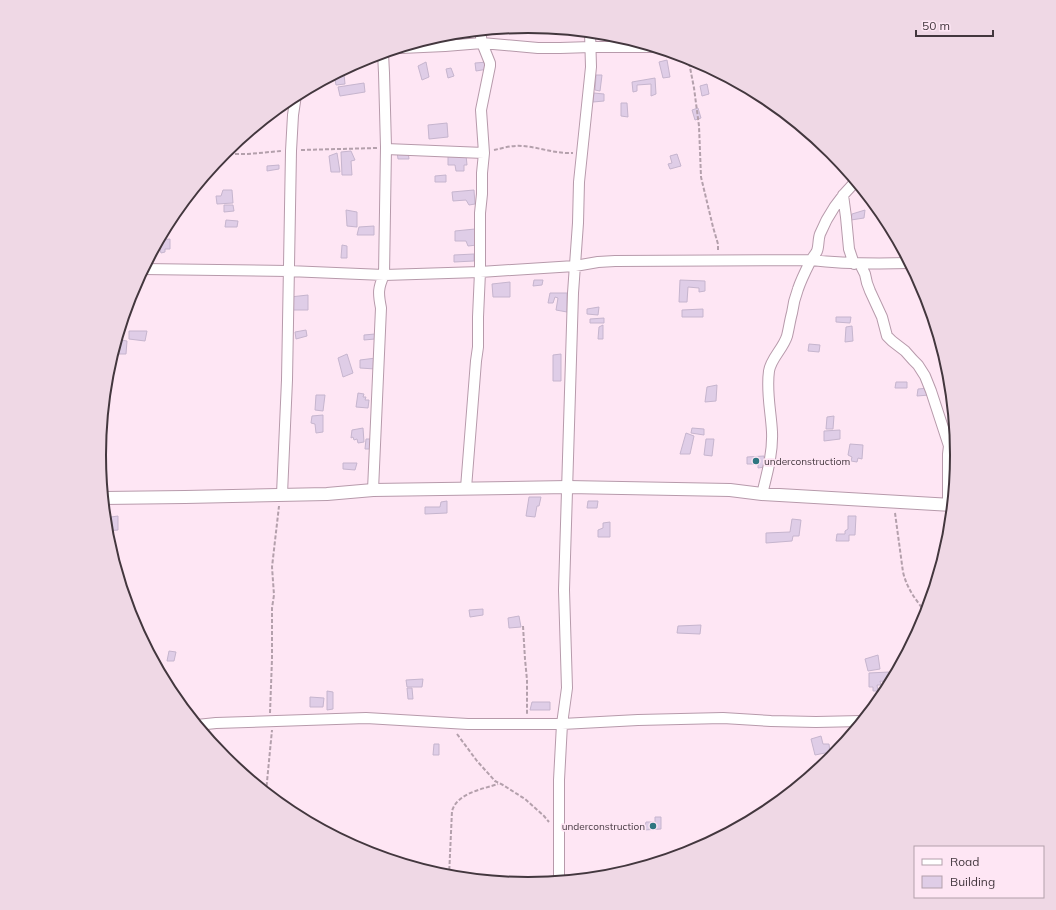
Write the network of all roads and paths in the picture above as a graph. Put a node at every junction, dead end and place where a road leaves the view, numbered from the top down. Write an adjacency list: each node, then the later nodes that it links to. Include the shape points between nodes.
1 (481, 36): 3 (street)
2 (590, 38): 5 (street)
3 (482, 43): 4 (street); 5 (street, via 538,48); 13 (street, via 490,63 481,110)
4 (418, 47)
5 (591, 47): 6 (street); 12 (street)
6 (637, 47)
7 (383, 59): 10 (street)
8 (690, 65): 17 (path, via 699,126 701,177 718,244 718,250)
9 (295, 104): 11 (street)
10 (386, 148): 11 (path); 13 (street); 25 (street)
11 (291, 151): 14 (path); 23 (street)
12 (582, 152): 13 (path, via 560,153 522,146); 21 (street)
13 (484, 153): 24 (street)
14 (233, 154)
15 (852, 186): 16 (street)
16 (843, 195): 18 (street, via 823,226 816,252); 20 (street, via 849,249)
17 (710, 260): 18 (street); 21 (street, via 615,261)
18 (811, 260): 20 (street); 32 (street, via 798,289 787,337 769,371 768,400 772,443)
19 (903, 263): 20 (street)
20 (857, 264): 26 (street, via 864,271 887,336 905,351 925,376)
21 (575, 266): 24 (street); 28 (street)
22 (149, 269): 23 (street)
23 (288, 272): 25 (street); 31 (street, via 287,380)
24 (480, 272): 25 (street); 29 (street, via 478,346)
25 (384, 275): 30 (street, via 378,295 381,308)
26 (949, 446): 27 (street)
27 (949, 481)
28 (568, 487): 29 (street); 32 (street, via 730,490); 43 (street, via 564,590 566,688)
29 (466, 488): 30 (street)
30 (373, 490): 31 (street)
31 (281, 494): 33 (street); 38 (path, via 272,568 274,595)
32 (762, 494): 34 (street)
33 (109, 498)
34 (894, 502): 35 (street); 36 (path, via 902,572 911,593)
35 (947, 505)
36 (922, 607)
37 (524, 626): 42 (path)
38 (271, 721): 40 (street, via 366,718); 41 (street); 45 (path)
39 (855, 721): 43 (street, via 793,722 723,718)
40 (449, 723): 42 (street); 44 (path, via 477,761)
41 (204, 724)
42 (528, 724): 43 (street)
43 (562, 724): 46 (street)
44 (500, 783): 46 (path, via 535,807); 47 (path, via 475,791 460,799 454,806)
45 (266, 786)
46 (559, 836): 48 (street)
47 (448, 869)
48 (559, 876)

